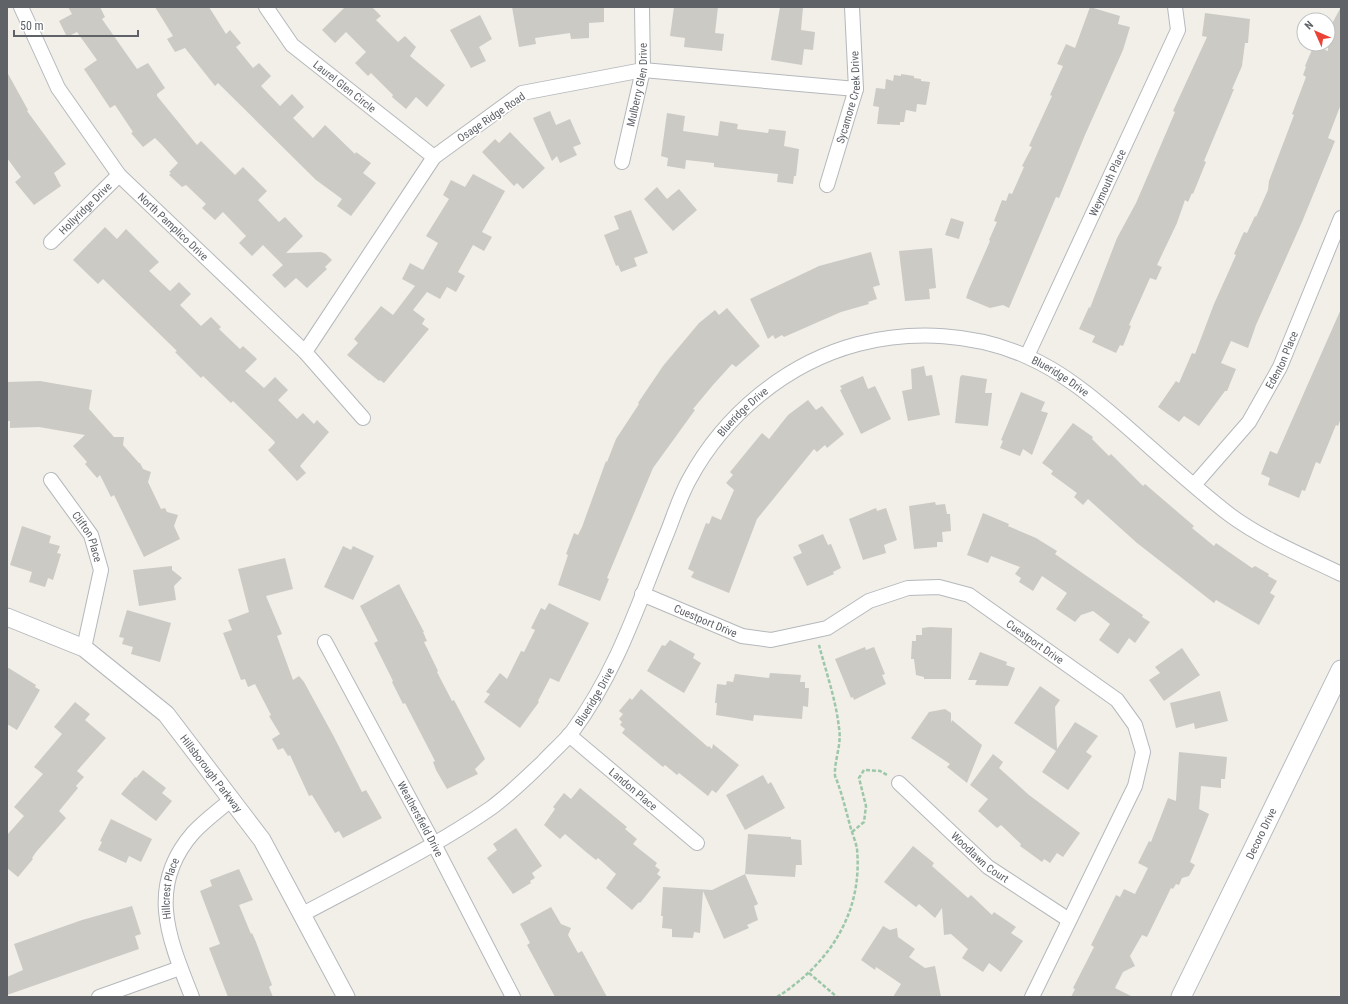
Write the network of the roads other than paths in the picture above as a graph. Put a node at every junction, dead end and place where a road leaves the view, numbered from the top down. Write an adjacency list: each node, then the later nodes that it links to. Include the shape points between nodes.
1 (21, 7): 10 (street, North Pamplico Drive, via 58,88)
2 (266, 7): 8 (street, Laurel Glen Circle, via 292,46)
3 (642, 7): 6 (street, Mulberry Glen Drive)
4 (852, 7): 7 (street, Sycamore Creek Drive)
5 (1175, 7): 15 (street, Weymouth Place, via 1178,30)
6 (643, 70): 7 (street, Osage Ridge Road); 8 (street, Osage Ridge Road, via 522,93); 9 (street, Mulberry Glen Drive)
7 (856, 88): 11 (street, Sycamore Creek Drive)
8 (434, 157): 14 (street, Osage Ridge Road)
9 (622, 162)
10 (119, 175): 13 (street, Hollyridge Drive); 14 (street, North Pamplico Drive)
11 (827, 185)
12 (1341, 218): 18 (street, Edenton Place, via 1280,367 1249,422)
13 (51, 242)
14 (305, 352): 16 (street, North Pamplico Drive)
15 (1027, 356): 18 (street, Blueridge Drive, via 1054,370 1096,401); 20 (street, Blueridge Drive, via 997,346 946,336 908,335 844,348 798,368 771,385 740,412 714,441 688,481)
16 (363, 418)
17 (51, 480): 23 (street, Clifton Place, via 91,535 101,570)
18 (1194, 484): 19 (street, Blueridge Drive, via 1230,516 1263,536)
19 (1341, 574)
20 (642, 594): 25 (street, Blueridge Drive, via 618,656 599,692); 31 (street, Cuestport Drive, via 742,636 771,640 827,628 869,601 908,588 938,587 970,595 1117,700 1135,725 1143,752 1135,786)
21 (7, 617): 23 (street, Hillsborough Parkway)
22 (325, 642): 29 (street, Weathersfield Drive)
23 (84, 648): 27 (street, Hillsborough Parkway, via 166,714)
24 (1341, 670): 38 (main road, Decoro Drive)
25 (569, 735): 28 (street, Landon Place); 29 (street, Blueridge Drive, via 493,807)
26 (899, 783): 31 (street, Woodlawn Court, via 988,866)
27 (232, 799): 30 (street, Hillsborough Parkway, via 262,840); 32 (street, Hillcrest Place, via 193,834 177,857 167,881 164,903 166,926)
28 (697, 843)
29 (434, 844): 30 (street, Blueridge Drive); 36 (street, Weathersfield Drive)
30 (303, 914): 35 (street, Hillsborough Parkway)
31 (1069, 920): 37 (street, Cuestport Drive)
32 (180, 968): 33 (street); 34 (street, Hillcrest Place)
33 (99, 997)
34 (192, 997)
35 (346, 997)
36 (513, 997)
37 (1032, 997)
38 (1181, 997)

